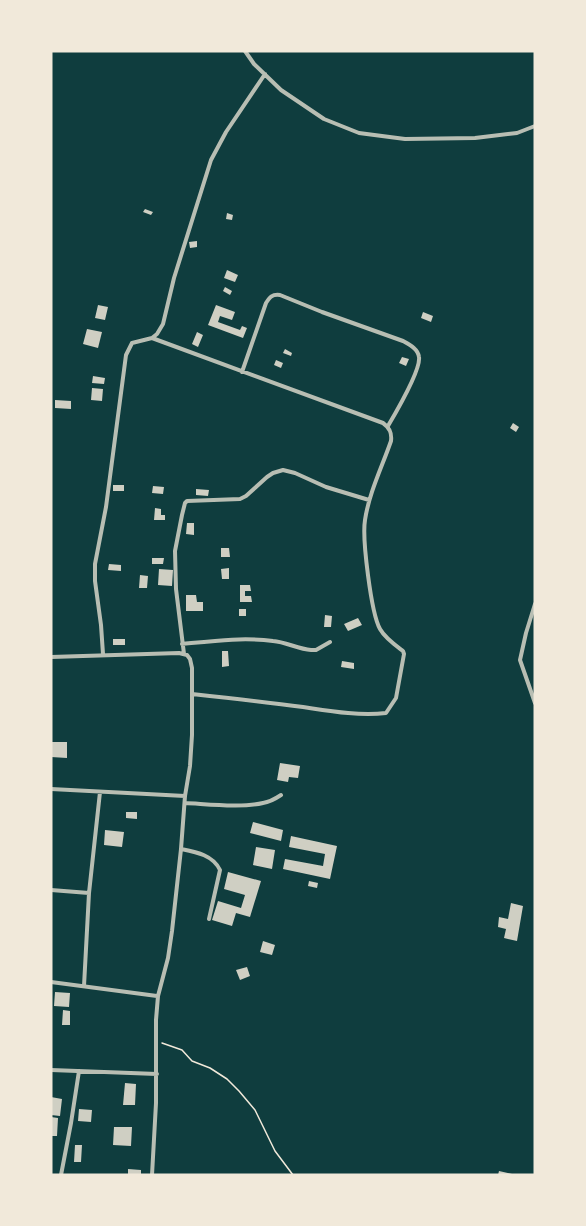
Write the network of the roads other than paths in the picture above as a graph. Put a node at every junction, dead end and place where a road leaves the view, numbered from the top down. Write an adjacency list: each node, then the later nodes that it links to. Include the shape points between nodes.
1 (245, 51): 2 (street)
2 (265, 74): 3 (street, via 281,90 324,119 359,133 405,139 475,138 517,133); 4 (street, via 211,160 162,324)
3 (535, 126)
4 (152, 338): 5 (street); 11 (street, via 132,343 125,363 95,564)
5 (242, 372): 6 (street); 6 (street, via 266,303 270,296 280,295 414,348 419,362)
6 (388, 426): 7 (street, via 391,441)
7 (369, 500): 10 (street, via 283,470 267,477 240,499 188,501 175,545); 14 (street, via 364,526 375,616 386,637 404,654 396,698 386,713 347,713)
8 (534, 606): 15 (street, via 520,660)
9 (330, 642): 10 (street, via 316,650 264,640)
10 (182, 644): 12 (street)
11 (103, 654): 12 (street); 13 (street)
12 (184, 654): 14 (street, via 192,668)
13 (51, 657)
14 (192, 694): 19 (street)
15 (535, 703)
16 (51, 789): 17 (street)
17 (100, 792): 19 (street); 23 (street)
18 (281, 795): 20 (street, via 253,804)
19 (185, 796): 20 (street)
20 (184, 803): 21 (street)
21 (181, 849): 24 (street, via 206,856 220,870); 27 (street, via 169,948)
22 (51, 891): 23 (street)
23 (89, 893): 26 (street)
24 (209, 919)
25 (51, 982): 26 (street)
26 (84, 986): 27 (street)
27 (158, 996): 30 (street)
28 (51, 1070): 29 (street)
29 (79, 1071): 30 (street); 31 (street)
30 (157, 1074): 32 (street)
31 (61, 1175)
32 (152, 1175)

